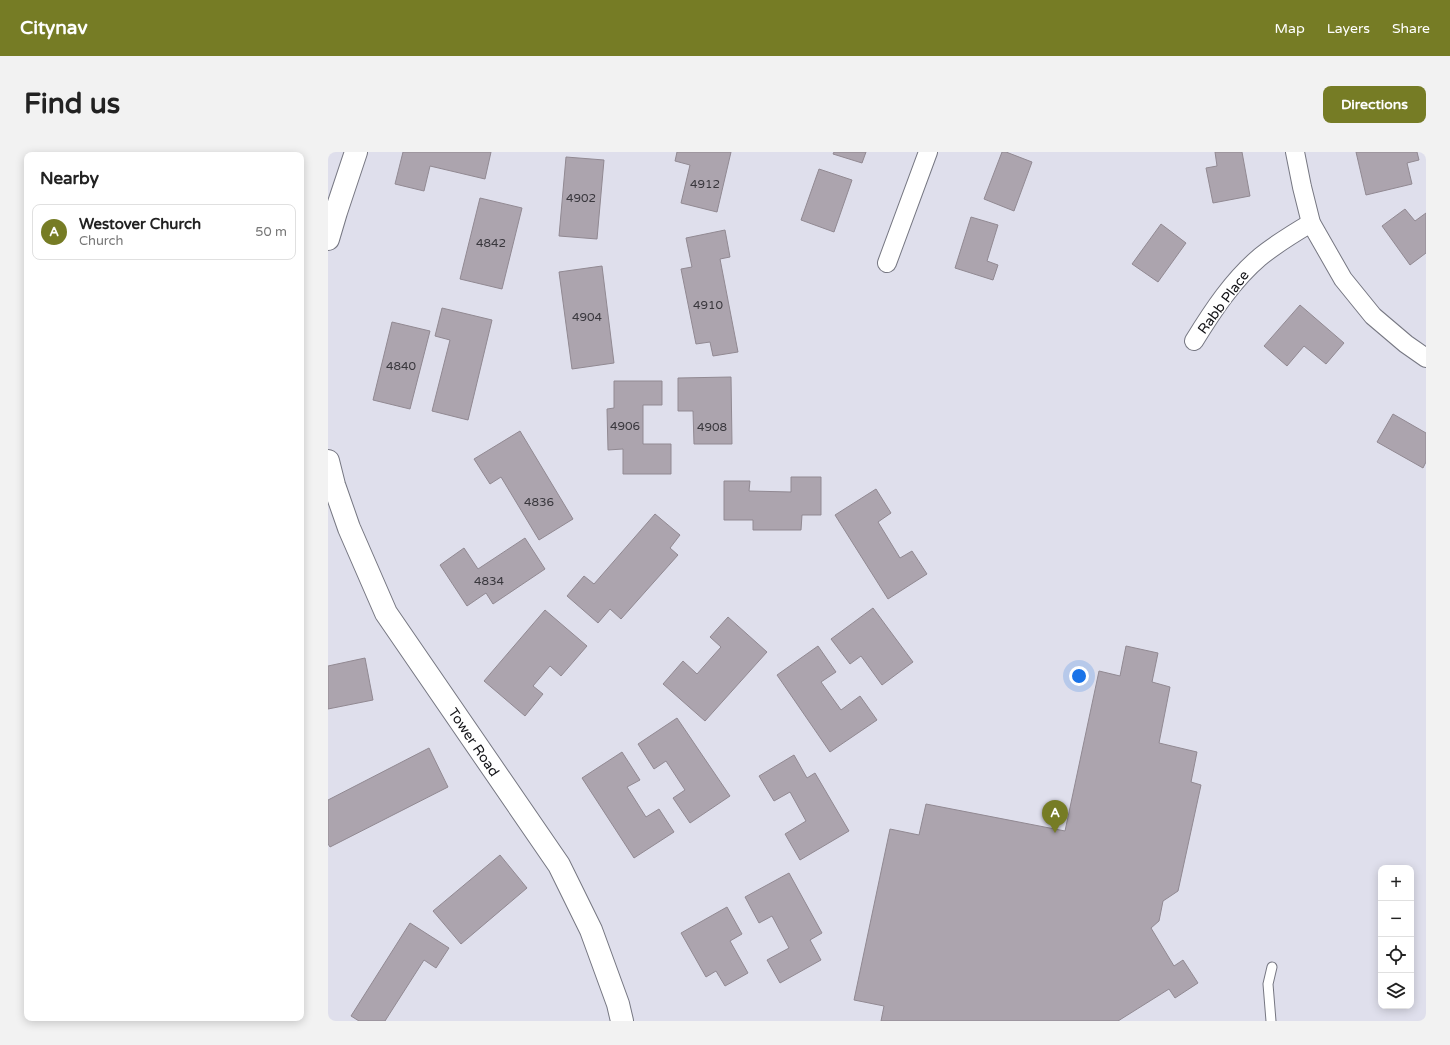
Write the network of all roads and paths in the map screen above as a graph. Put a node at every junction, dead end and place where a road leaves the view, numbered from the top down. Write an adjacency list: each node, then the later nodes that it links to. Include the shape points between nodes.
1 (356, 152): 5 (street)
2 (928, 152): 6 (street)
3 (1295, 152): 4 (street)
4 (1311, 222): 7 (street, Rabb Place, via 1260,256 1237,279); 8 (street, via 1344,279 1373,316)
5 (328, 239)
6 (887, 264)
7 (1194, 341)
8 (1426, 358)
9 (328, 460): 11 (street, Tower Road, via 348,528 386,613 559,866 591,930)
10 (1272, 967): 12 (lane, via 1268,984)
11 (622, 1021)
12 (1272, 1021)

